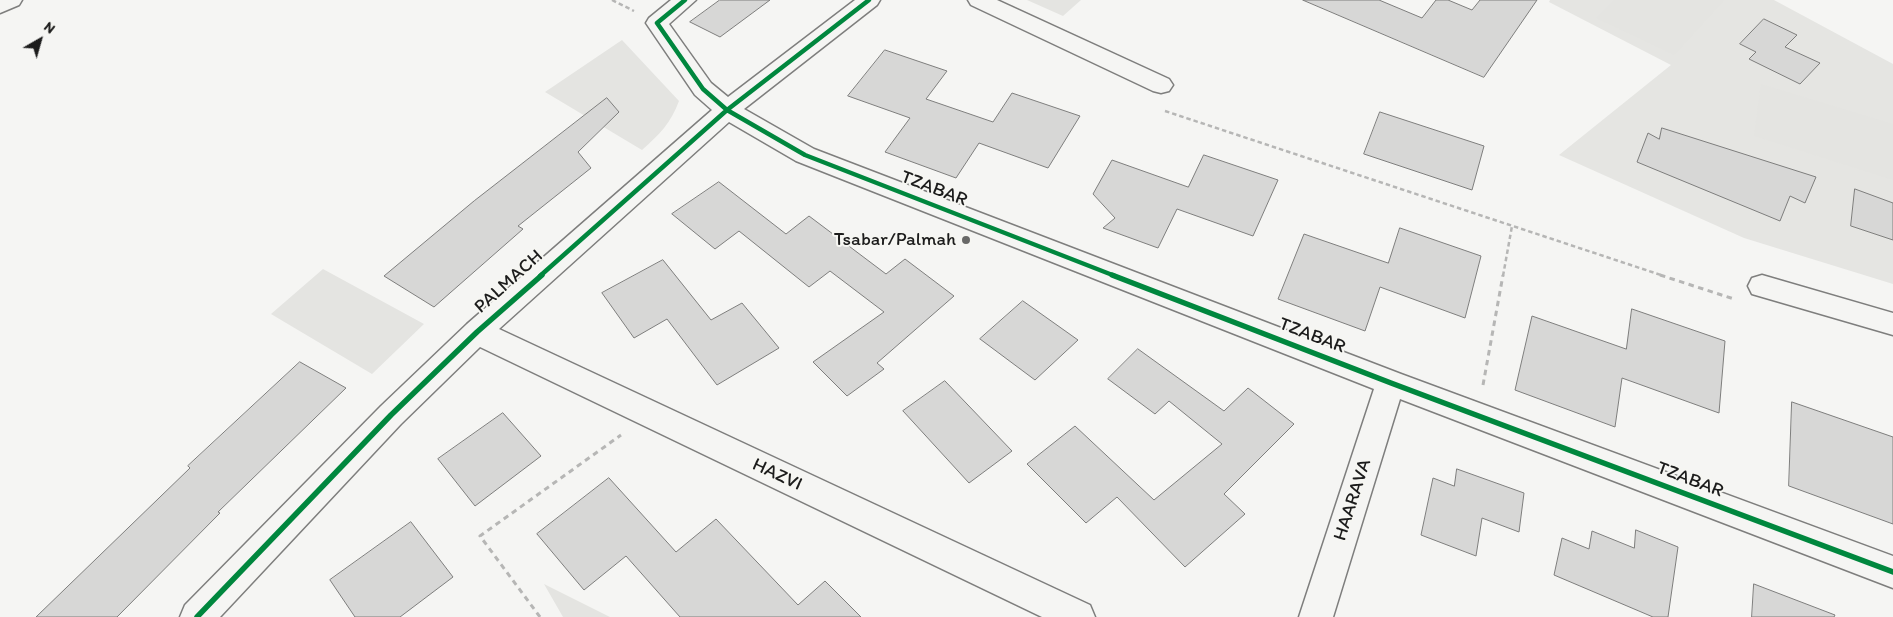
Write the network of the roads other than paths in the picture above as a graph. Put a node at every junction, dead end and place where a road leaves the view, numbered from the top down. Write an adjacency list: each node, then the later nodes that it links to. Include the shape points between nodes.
1 (10, 0): 5 (main road)
2 (685, 0): 7 (main road, TZABAR, via 657,23 704,89)
3 (869, 0): 7 (main road, PALMACH)
4 (978, 0): 6 (main road)
5 (0, 6)
6 (1161, 85)
7 (727, 110): 10 (main road, PALMACH); 11 (main road, TZABAR, via 806,155)
8 (1762, 286): 9 (main road)
9 (1893, 324)
10 (477, 332): 13 (main road, PALMACH, via 391,415); 14 (main road, HAZVI)
11 (1391, 383): 12 (main road, TZABAR); 15 (main road, HAARAVA)
12 (1893, 572)
13 (197, 617)
14 (1078, 617)
15 (1316, 617)

